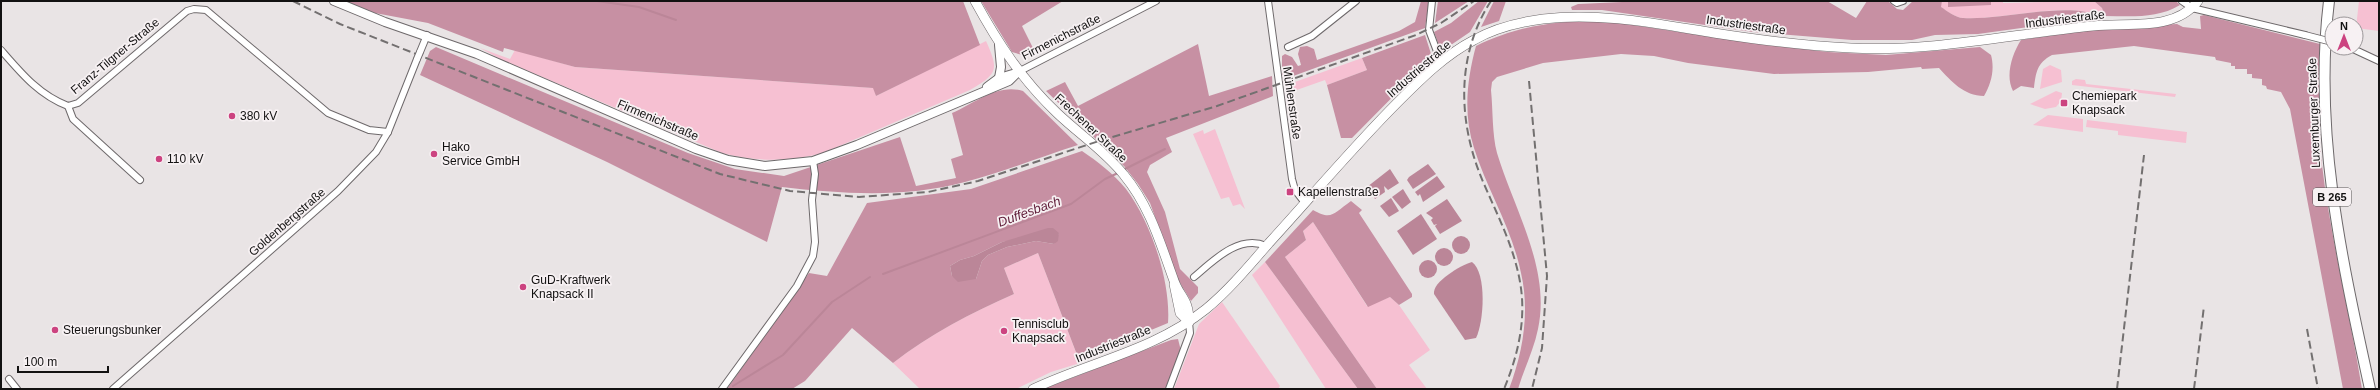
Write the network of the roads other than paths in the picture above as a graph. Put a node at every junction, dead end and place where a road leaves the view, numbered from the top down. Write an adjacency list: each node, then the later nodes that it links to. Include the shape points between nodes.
1 (334, 1): 12 (street, Firmenichstraße, via 385,22)
2 (976, 1): 14 (main road, Frechener Straße)
3 (1156, 1): 20 (street, Firmenichstraße)
4 (1268, 1): 27 (street, Mühlenstraße, via 1292,179 1295,190)
5 (1356, 1): 15 (street, via 1312,36)
6 (1432, 1): 19 (street, via 1429,30)
7 (1894, 1): 8 (street)
8 (1903, 1)
9 (2182, 1): 11 (street)
10 (2329, 1): 37 (main road, Luxemburger Straße / B 265, via 2325,52 2325,128 2330,178 2337,231)
11 (2195, 4): 13 (street, bridge); 19 (main road, Industriestraße, via 2188,13 2173,20 2155,23 2093,26 1981,42 1883,49 1789,44 1641,21 1564,17 1496,30 1472,41)
12 (427, 35): 24 (street, Goldenbergstraße, bridge); 25 (street, Firmenichstraße, via 710,154 745,164 765,166)
13 (2324, 40)
14 (1000, 45): 20 (main road, Frechener Straße); 21 (street)
15 (1288, 48)
16 (1, 50): 23 (street, Franz-Tilgner-Straße, via 28,82 44,94)
17 (2364, 54): 18 (street)
18 (2379, 61)
19 (1440, 62): 27 (main road, Industriestraße, via 1376,123)
20 (1018, 72): 21 (street, Firmenichstraße); 22 (street, Firmenichstraße, via 1009,81); 30 (main road, Frechener Straße, via 1057,113 1116,166 1146,207 1174,281 1189,308)
21 (999, 78): 22 (street, Firmenichstraße)
22 (979, 94): 25 (street, Firmenichstraße)
23 (68, 106): 24 (street, Franz-Tilgner-Straße, via 78,103 187,11 199,8 206,10 328,113 369,130); 26 (street, via 73,119)
24 (388, 132): 33 (street, Goldenbergstraße, via 376,152 343,187)
25 (814, 161): 34 (street, via 813,256 797,286)
26 (140, 180)
27 (1305, 203): 28 (main road, Industriestraße)
28 (1266, 246): 29 (street, via 1256,242 1237,246 1214,260); 30 (main road, Industriestraße, via 1235,282)
29 (1194, 277)
30 (1189, 322): 35 (main road, Industriestraße, via 1145,346); 36 (street, via 1190,333)
31 (8, 379): 32 (street)
32 (17, 389)
33 (114, 389)
34 (722, 389)
35 (1033, 389)
36 (1169, 389)
37 (2370, 389)

